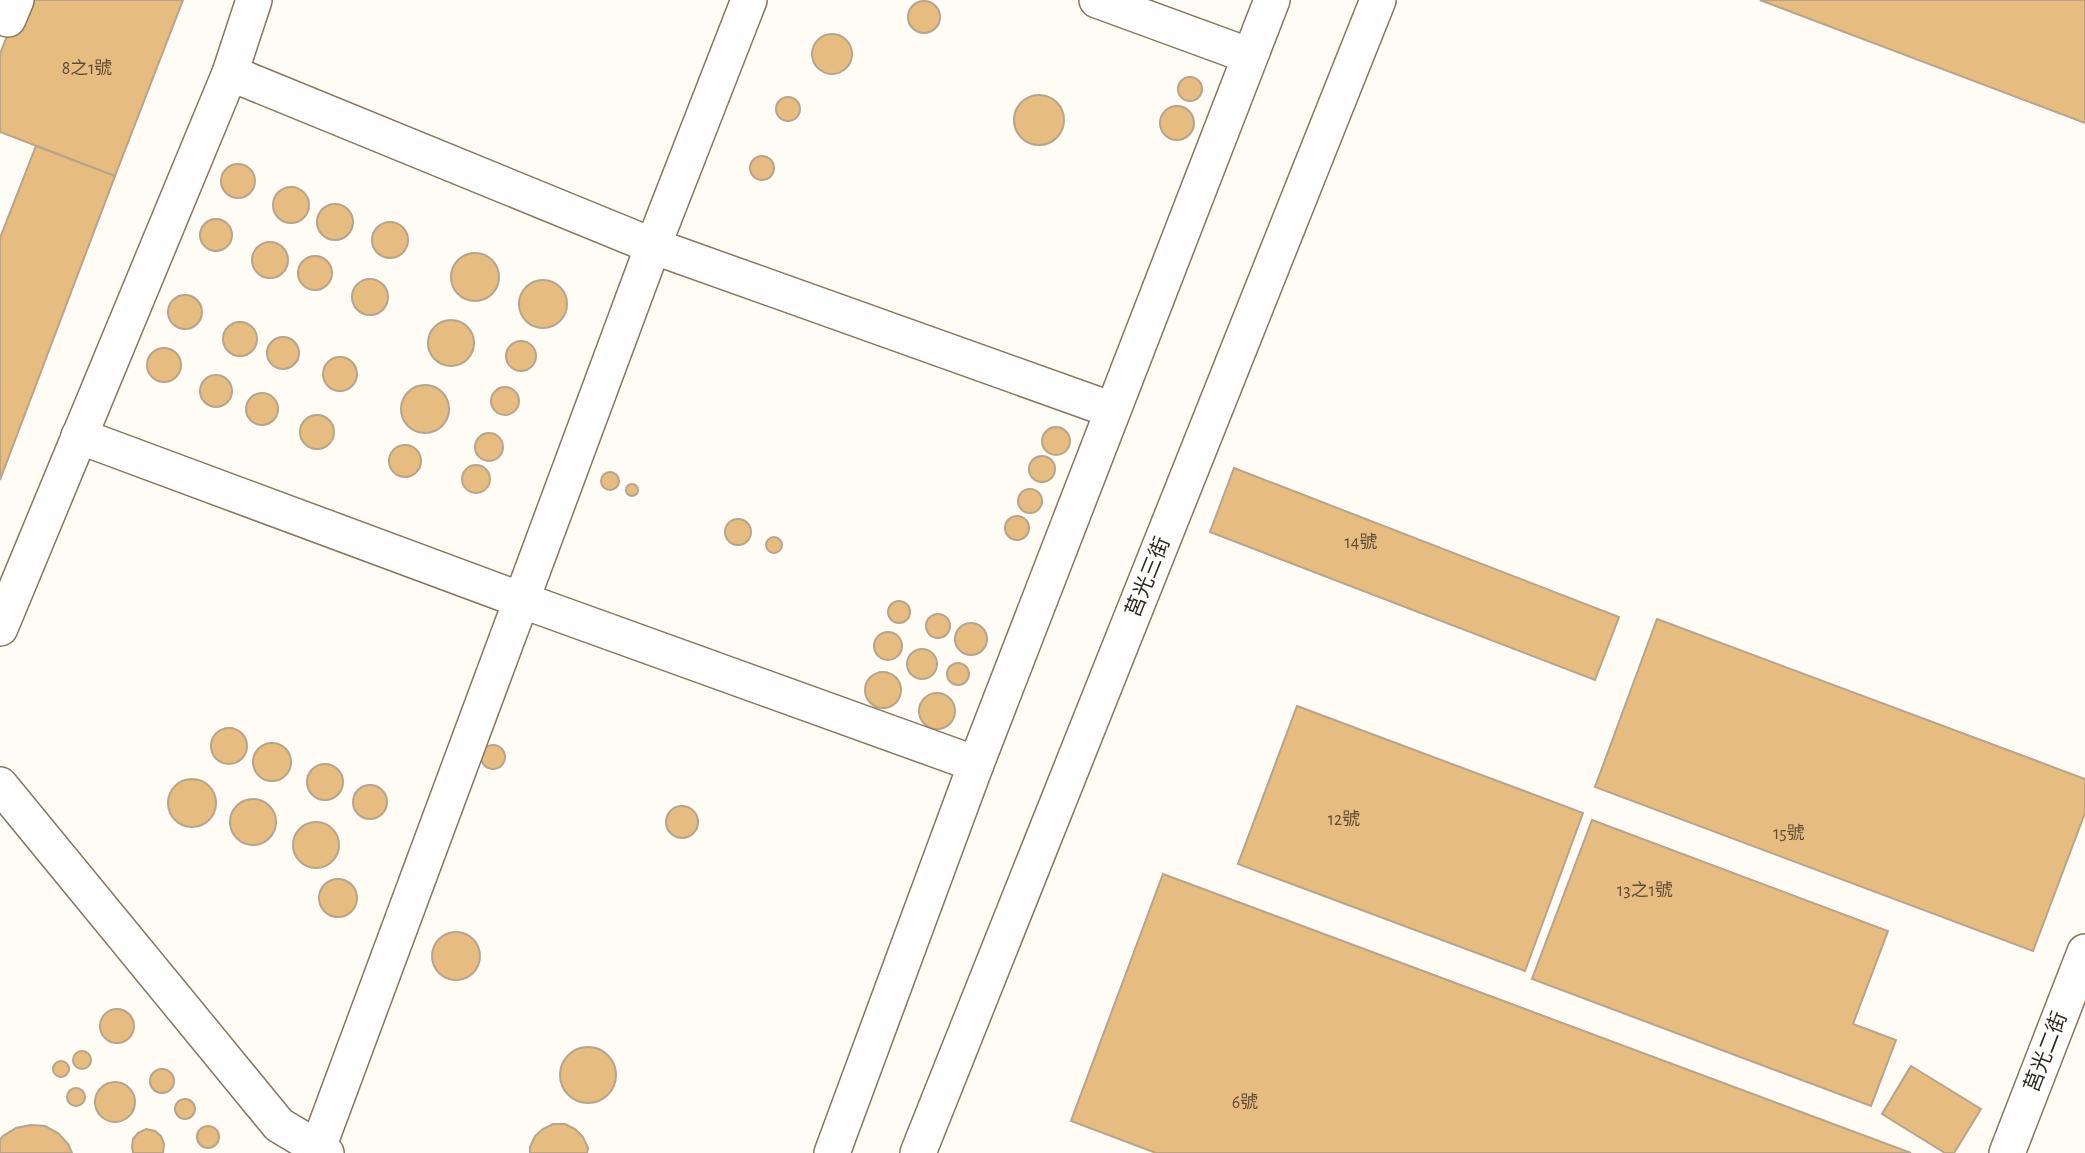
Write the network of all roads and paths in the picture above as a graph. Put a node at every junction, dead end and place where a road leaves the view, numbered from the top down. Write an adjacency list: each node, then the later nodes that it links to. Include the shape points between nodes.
1 (254, 0): 7 (street)
2 (749, 0): 8 (street)
3 (1097, 0): 6 (street)
4 (1272, 0): 6 (street)
5 (1378, 0): 18 (street, 莒光三街)
6 (1250, 56): 9 (street)
7 (230, 73): 8 (street); 10 (street)
8 (653, 246): 9 (street); 11 (street)
9 (1112, 410): 13 (street)
10 (79, 436): 11 (street); 12 (street)
11 (521, 600): 13 (street); 16 (street)
12 (0, 628)
13 (976, 764): 17 (street)
14 (0, 785): 16 (street, via 279,1125)
15 (2085, 951): 19 (street, 莒光二街)
16 (320, 1151)
17 (832, 1153)
18 (918, 1153)
19 (2007, 1153)

